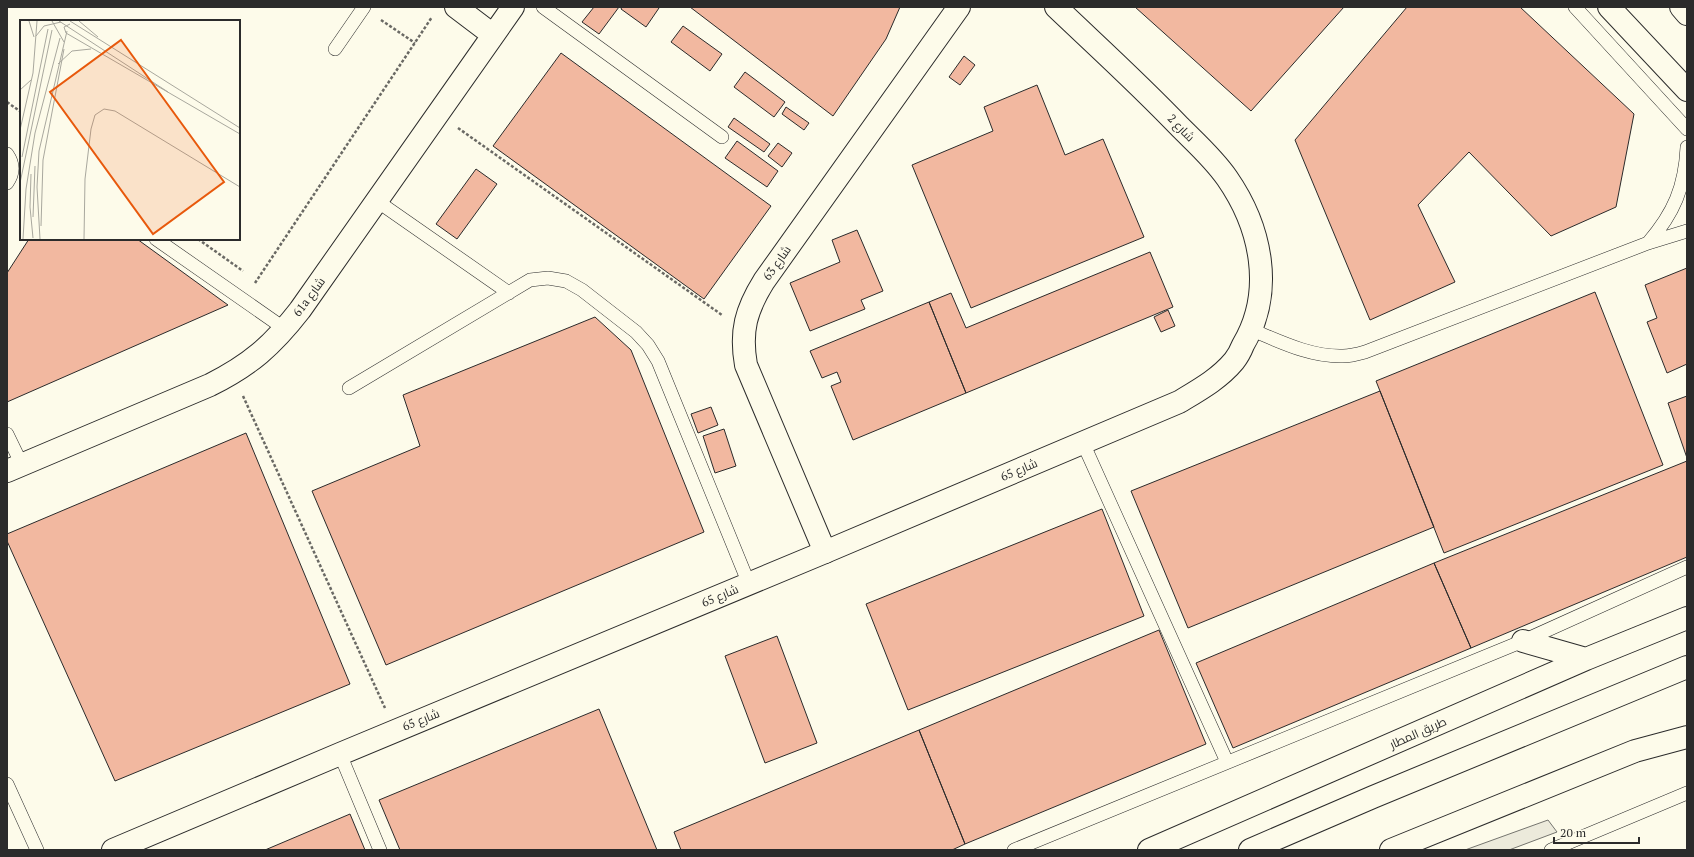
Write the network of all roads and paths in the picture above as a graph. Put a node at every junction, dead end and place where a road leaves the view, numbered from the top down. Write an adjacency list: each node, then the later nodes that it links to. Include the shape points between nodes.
1 (364, 7): 13 (path); 14 (lane)
2 (456, 7): 12 (main road)
3 (513, 7): 12 (main road, 61a شارع)
4 (543, 7): 20 (lane)
5 (959, 7): 36 (main road, شارع 63, via 764,281 748,312)
6 (1056, 7): 31 (main road, شارع 2, via 1168,114 1226,177 1251,224)
7 (1575, 7): 19 (lane)
8 (1609, 7): 15 (main road)
9 (1681, 7): 11 (main road)
10 (435, 13): 13 (path)
11 (1687, 14)
12 (493, 35): 18 (main road, 61a شارع)
13 (415, 43): 32 (path)
14 (335, 49)
15 (1687, 90)
16 (7, 102): 17 (path)
17 (20, 111)
18 (438, 114): 24 (main road, 61a شارع); 36 (path)
19 (1687, 129)
20 (722, 137)
21 (1687, 147): 28 (lane, via 1678,199 1670,215)
22 (7, 154): 23 (lane, via 12,173)
23 (7, 183)
24 (376, 201): 33 (lane); 35 (main road, 61a شارع)
25 (1687, 231): 28 (lane)
26 (157, 240): 34 (lane)
27 (199, 240): 29 (path)
28 (1648, 243): 37 (lane, via 1365,352 1344,356 1302,351)
29 (244, 271)
30 (250, 276): 32 (path)
31 (1262, 276): 37 (main road, شارع 65, via 1260,303)
32 (256, 281): 34 (path)
33 (509, 293): 39 (lane); 45 (lane, via 530,280 548,278 566,281 582,290 636,332 648,346 666,377)
34 (244, 300): 35 (lane)
35 (285, 329): 38 (main road, 61a شارع, via 258,356)
36 (744, 330): 43 (main road, شارع 63, via 743,348 746,365)
37 (1252, 330): 41 (main road, شارع 65, via 1235,360 1210,385 1179,402)
38 (232, 374): 42 (main road, 61a شارع, via 210,386); 51 (path)
39 (349, 388)
40 (7, 434): 42 (lane)
41 (1083, 443): 43 (main road, شارع 65); 55 (lane)
42 (15, 468)
43 (825, 552): 45 (main road, شارع 65)
44 (1687, 567): 47 (lane)
45 (749, 584): 51 (main road, شارع 65)
46 (1687, 618): 48 (main road, طريق المطار)
47 (1523, 641): 48 (main road); 55 (lane)
48 (1586, 659): 62 (main road, طريق المطار)
49 (1687, 667): 63 (main road)
50 (1687, 722): 53 (main road)
51 (395, 731): 54 (main road, شارع 65)
52 (1687, 737): 53 (main road)
53 (1635, 751): 64 (main road)
54 (340, 754): 59 (main road, شارع 65); 60 (lane)
55 (1227, 762): 61 (lane)
56 (7, 784): 58 (lane)
57 (1687, 793): 65 (lane)
58 (37, 850)
59 (113, 850)
60 (380, 850)
61 (1014, 850)
62 (1149, 850)
63 (1250, 850)
64 (1391, 850)
65 (1551, 850)

